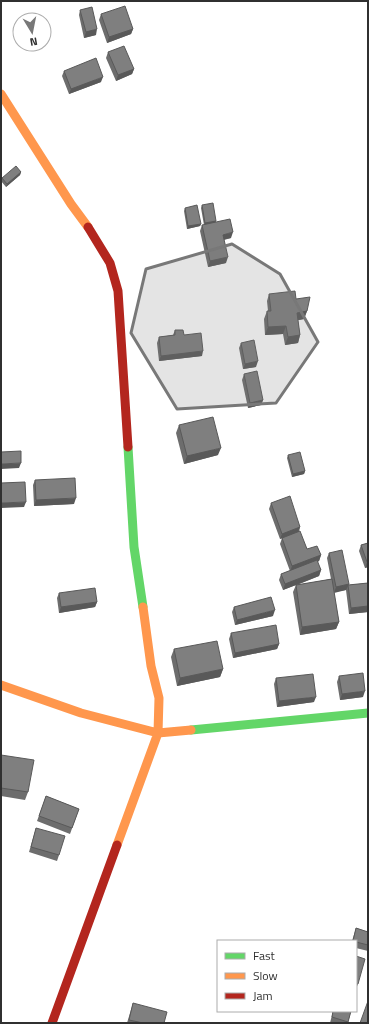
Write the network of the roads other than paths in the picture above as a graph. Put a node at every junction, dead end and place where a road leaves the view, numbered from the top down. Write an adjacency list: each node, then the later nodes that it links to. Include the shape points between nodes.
1 (1, 94): 4 (street, via 71,204 96,238 110,263 118,291 134,547 151,666 159,698)
2 (1, 685): 4 (street, via 81,713)
3 (368, 713): 4 (street)
4 (158, 733): 5 (street)
5 (52, 1023)

